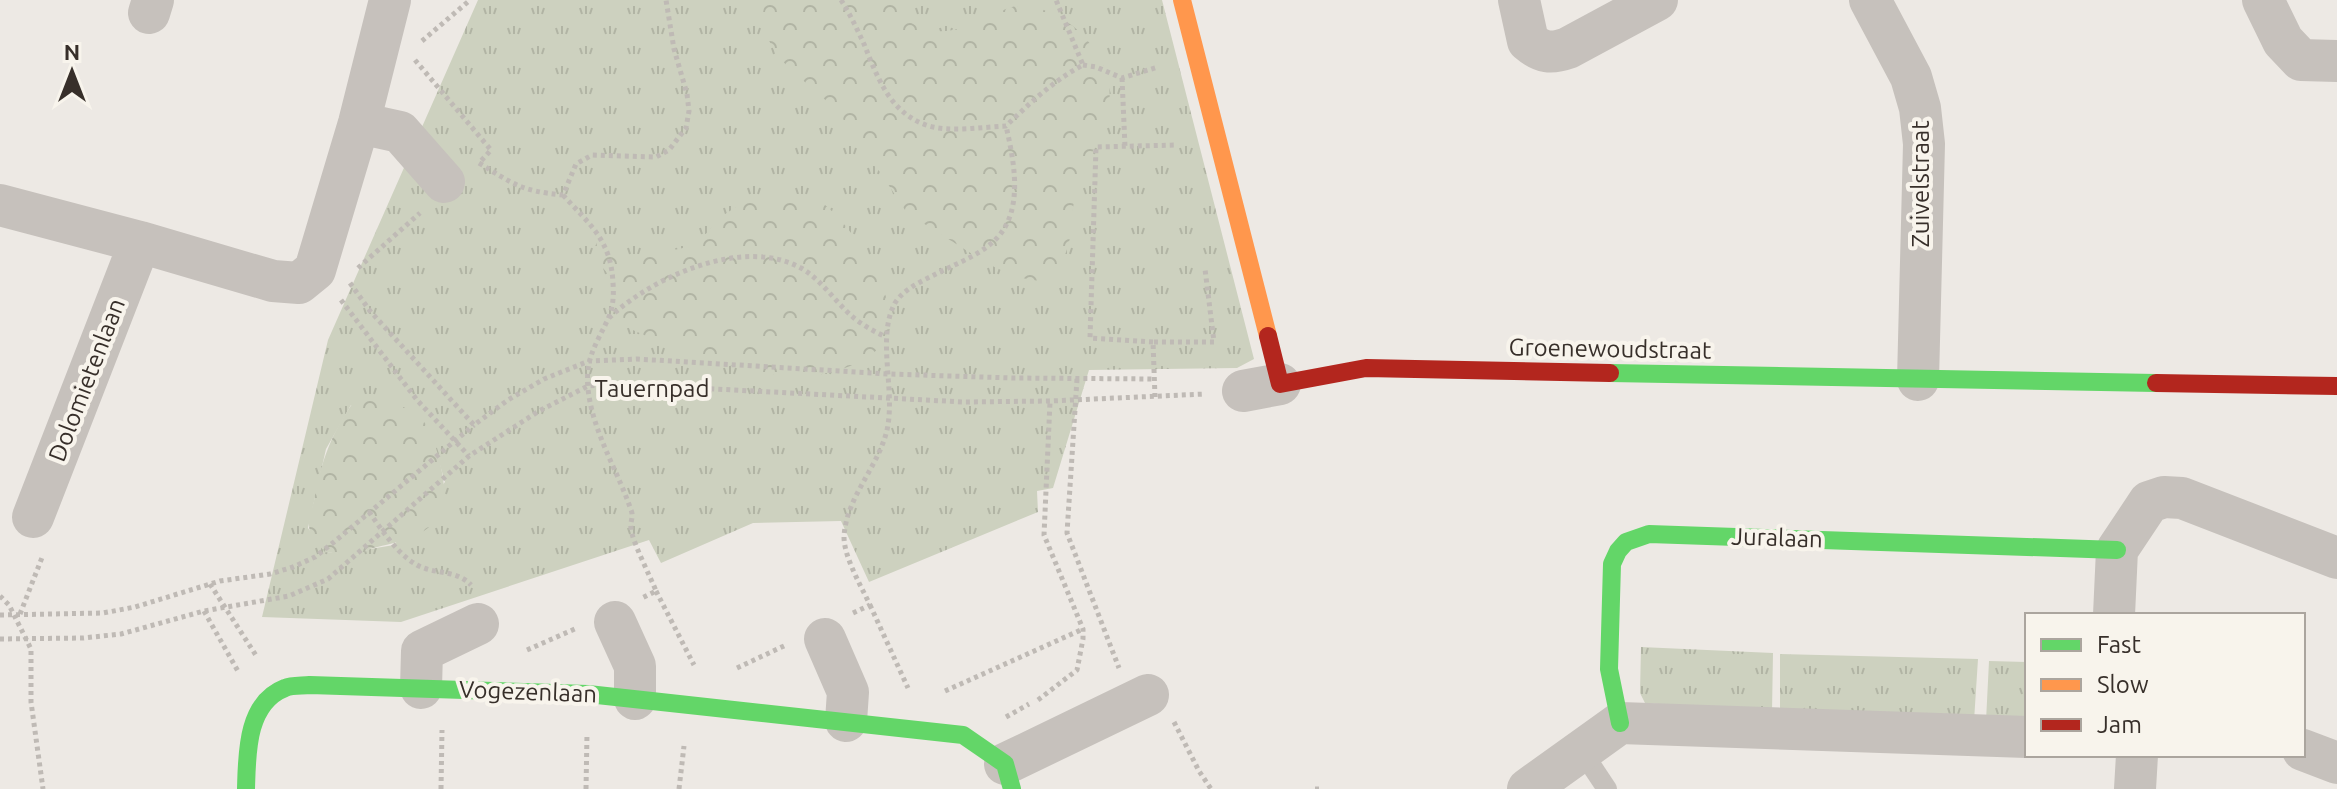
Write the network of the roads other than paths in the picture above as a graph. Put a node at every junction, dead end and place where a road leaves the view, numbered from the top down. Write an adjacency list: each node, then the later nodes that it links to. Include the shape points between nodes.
1 (390, 0): 8 (street)
2 (1182, 0): 12 (street, Groenewoudstraat, via 1261,388 1366,368)
3 (1519, 0): 6 (street, via 1528,41 1546,53 1568,48)
4 (1870, 0): 12 (street, Zuivelstraat, via 1911,77 1920,108 1924,144)
5 (2263, 0): 7 (street, via 2283,41 2301,60)
6 (1653, 1)
7 (2337, 61)
8 (359, 123): 9 (street, via 400,132); 11 (street, via 315,270 299,283 273,281)
9 (447, 184)
10 (0, 205): 11 (street)
11 (140, 242): 14 (street, Dolomietenlaan)
12 (1918, 380): 13 (street, Groenewoudstraat)
13 (2337, 386)
14 (33, 517)
15 (2117, 550): 16 (street, via 2149,502 2164,497 2182,498); 17 (street); 25 (street, Juralaan, via 1631,537 1612,564 1609,669)
16 (2337, 558)
17 (2114, 613)
18 (613, 618): 23 (street, via 635,666)
19 (478, 624): 21 (street, via 422,651)
20 (822, 634): 24 (street, via 848,692)
21 (432, 689): 23 (street, Vogezenlaan); 32 (street, Vogezenlaan, via 284,688 263,702 253,725)
22 (1140, 698): 31 (street)
23 (635, 699): 24 (street, Vogezenlaan)
24 (846, 721): 31 (street, Vogezenlaan, via 963,735)
25 (1620, 723): 26 (street); 27 (street)
26 (2025, 737)
27 (1581, 750): 33 (street); 34 (lane)
28 (2305, 751): 30 (street)
29 (2137, 757): 35 (street)
30 (2337, 763)
31 (997, 765)
32 (246, 789)
33 (1528, 789)
34 (1607, 789)
35 (2135, 789)

